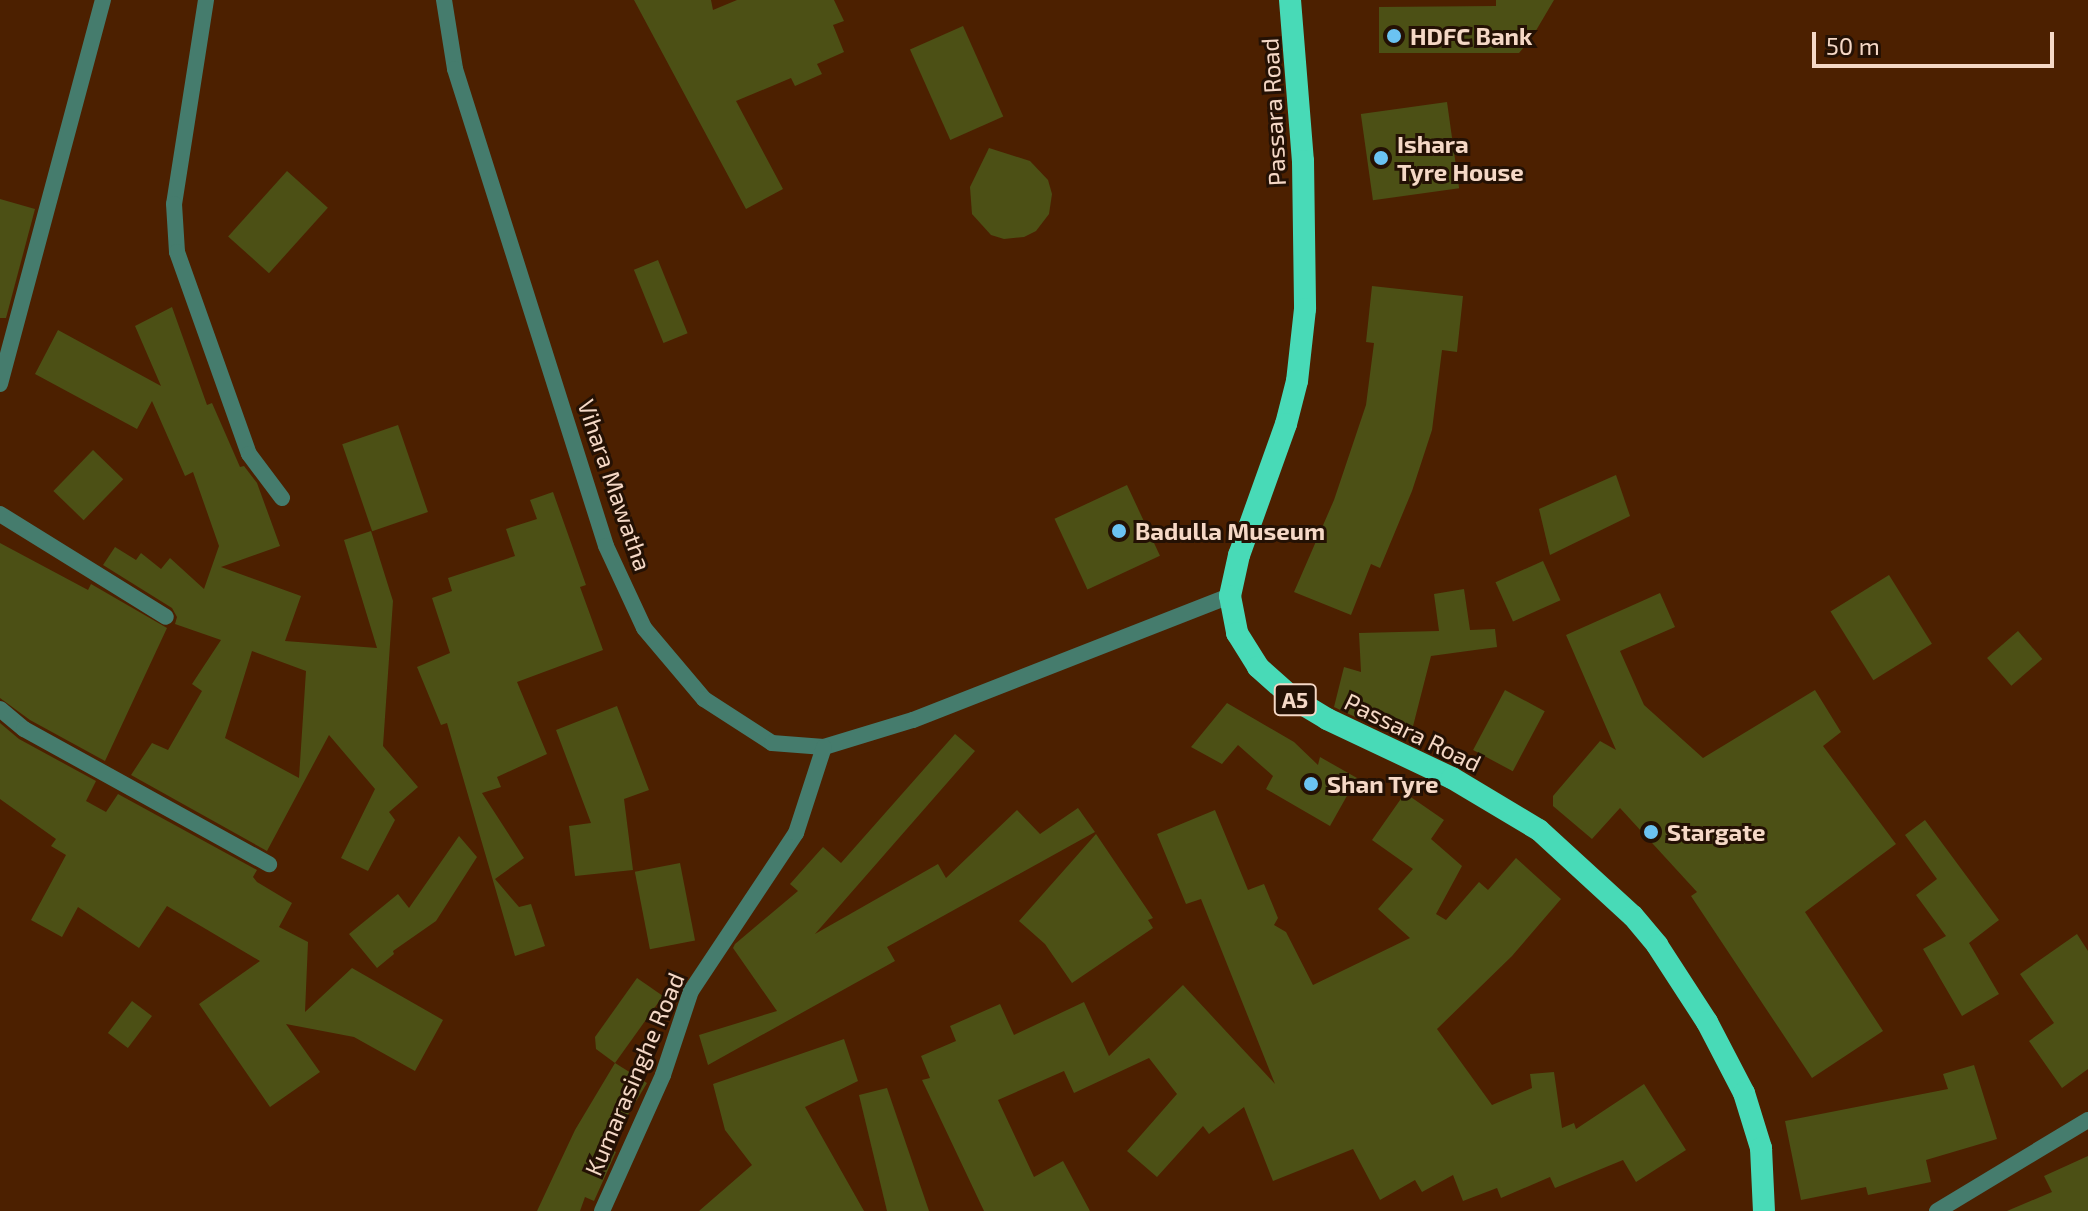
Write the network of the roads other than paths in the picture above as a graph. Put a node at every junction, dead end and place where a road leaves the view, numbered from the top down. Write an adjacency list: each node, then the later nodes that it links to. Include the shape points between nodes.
1 (103, 0): 5 (street)
2 (206, 0): 6 (street, via 174,204 177,252 249,454)
3 (444, 0): 11 (street, Vihara Mawatha, via 455,69 601,531 644,628 704,699 772,743)
4 (1290, 0): 8 (highway, Passara Road / A5, via 1303,161 1302,342 1286,424 1239,555)
5 (0, 384)
6 (282, 498)
7 (0, 514): 9 (street)
8 (1230, 596): 11 (street, Vihara Mawatha, via 913,720); 15 (highway, Passara Road / A5, via 1237,633 1247,652 1283,690 1327,719 1452,778 1527,822 1573,857 1633,916 1707,1022 1744,1093 1761,1148)
9 (166, 617)
10 (0, 709): 12 (street, via 24,729)
11 (824, 747): 14 (street, Kumarasinghe Road, via 796,833 691,991 663,1075)
12 (269, 864)
13 (2088, 1120): 16 (street)
14 (602, 1211)
15 (1764, 1211)
16 (1937, 1211)

